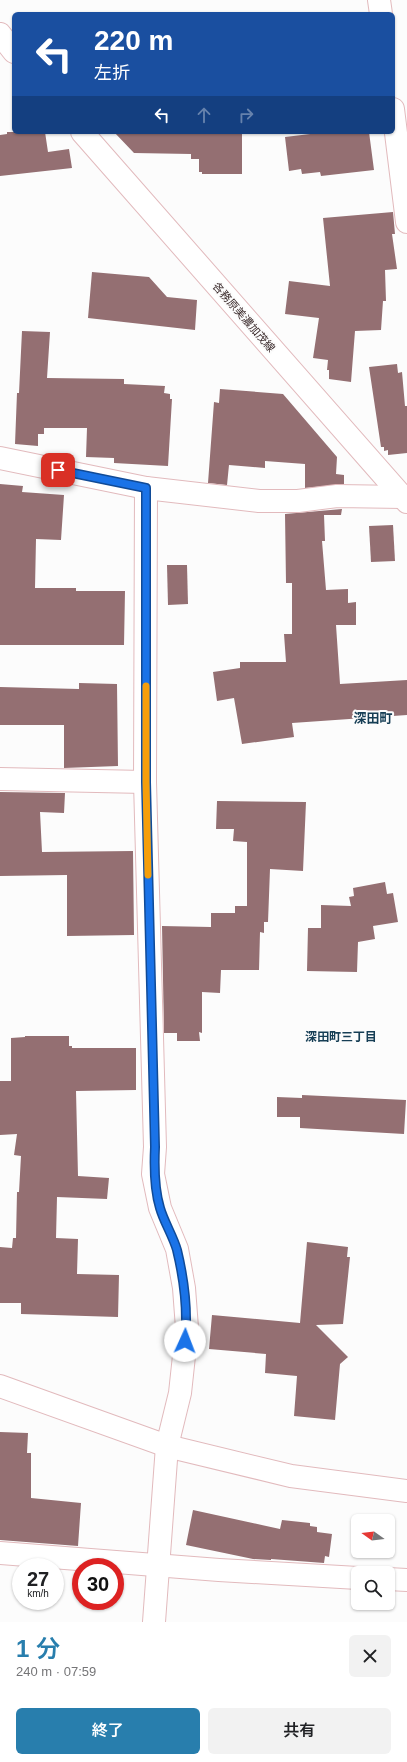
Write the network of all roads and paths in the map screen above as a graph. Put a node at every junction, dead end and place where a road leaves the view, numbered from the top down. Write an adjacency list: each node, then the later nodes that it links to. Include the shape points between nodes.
1 (380, 0): 2 (street)
2 (381, 12)
3 (0, 34): 4 (street)
4 (12, 49)
5 (395, 125): 7 (street)
6 (84, 134): 10 (street, 各務原美濃加茂線)
7 (407, 221)
8 (0, 458): 9 (street)
9 (146, 488): 10 (street, via 259,501 298,501 337,496); 12 (street)
10 (405, 500)
11 (0, 779): 12 (street)
12 (146, 782): 14 (street, via 155,1147 153,1174 160,1208 177,1249 184,1288 187,1328 180,1393)
13 (0, 1386): 14 (street)
14 (168, 1446): 15 (street, via 291,1476); 17 (street)
15 (407, 1491)
16 (0, 1553): 17 (street)
17 (158, 1564): 18 (street); 21 (street)
18 (351, 1578)
19 (395, 1579): 20 (street)
20 (407, 1580)
21 (154, 1622)

